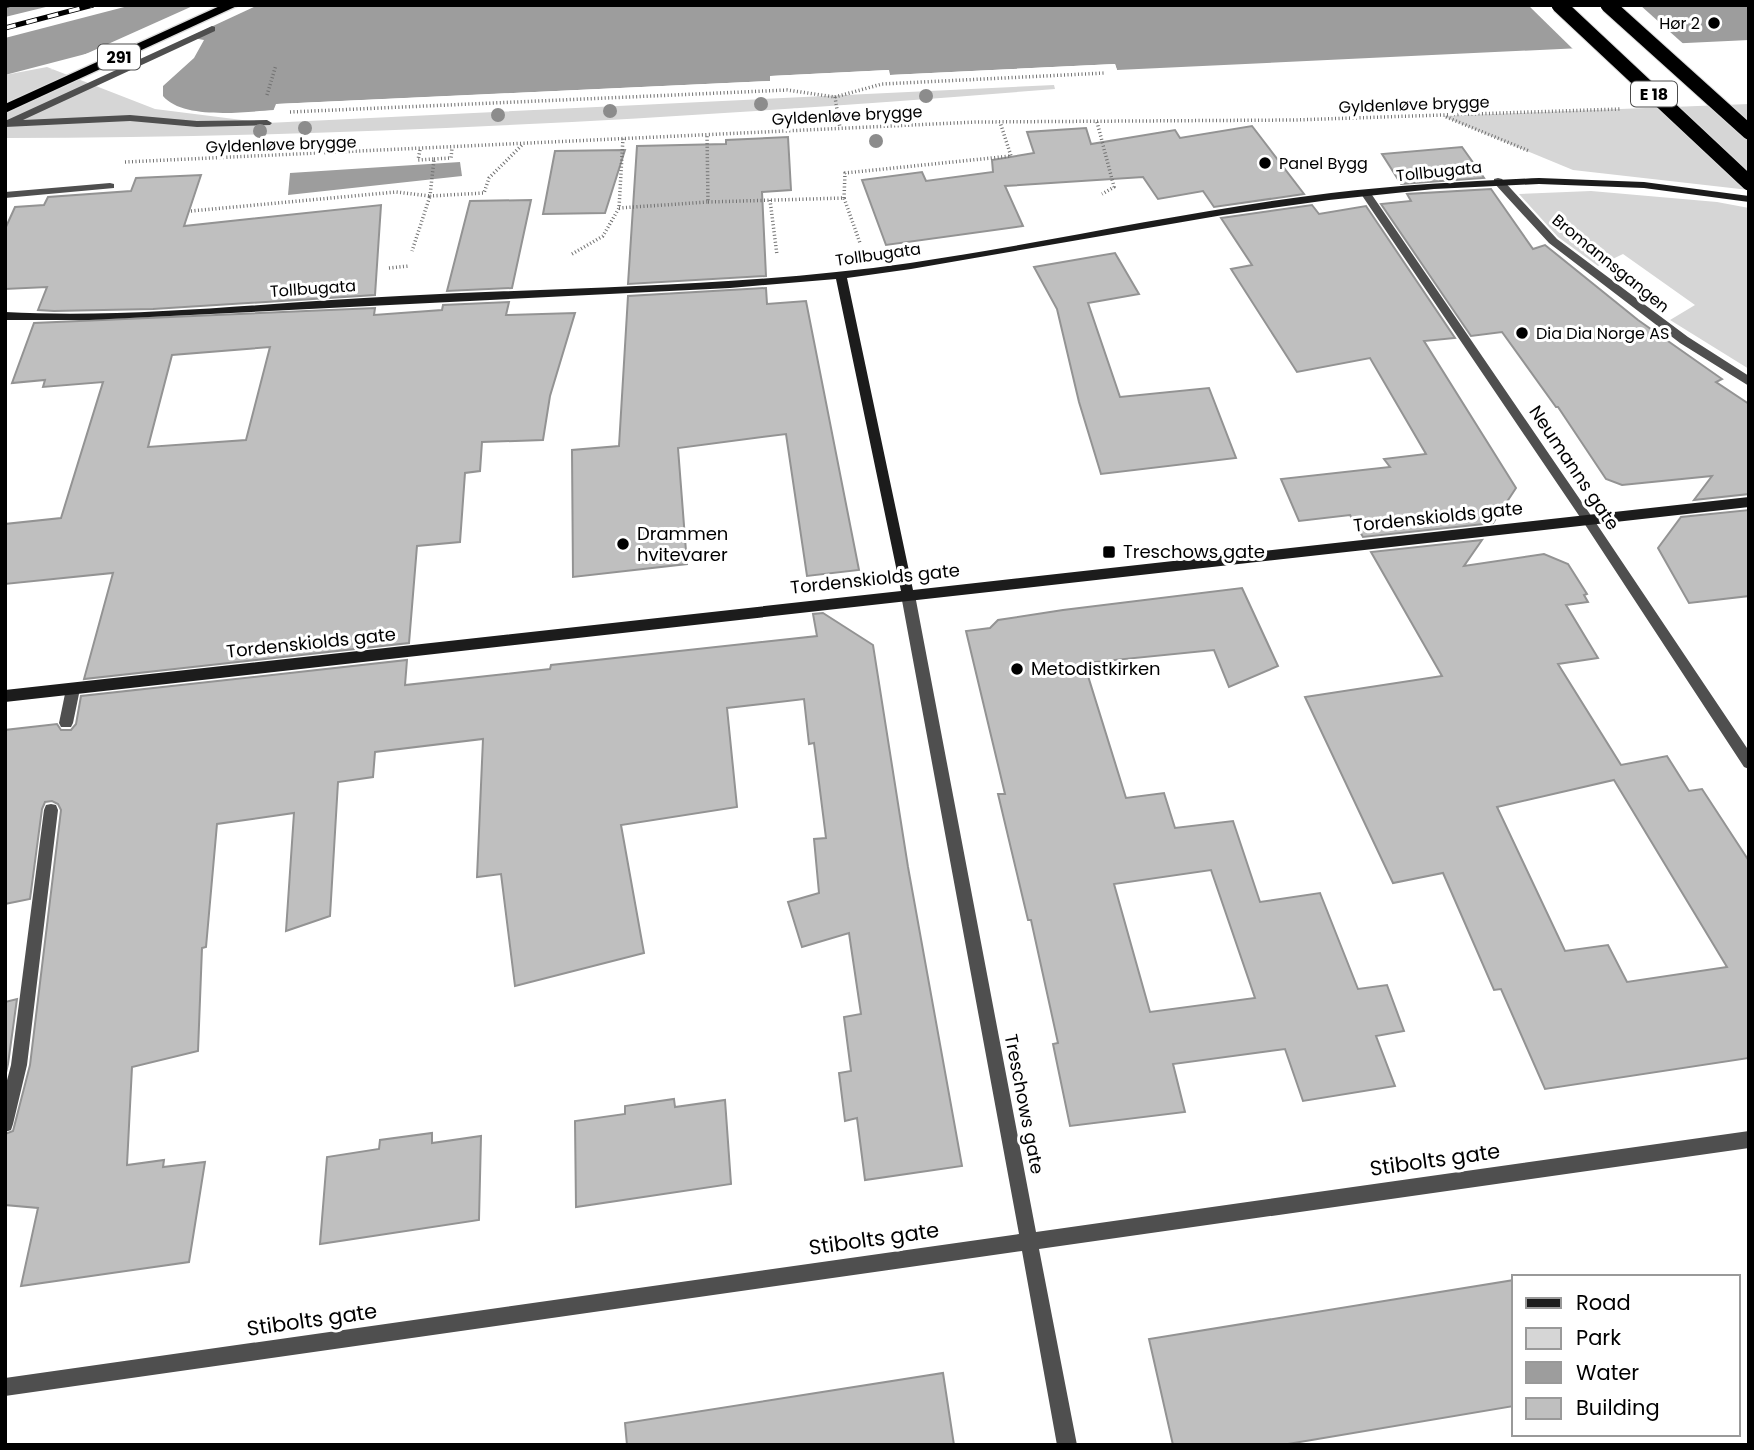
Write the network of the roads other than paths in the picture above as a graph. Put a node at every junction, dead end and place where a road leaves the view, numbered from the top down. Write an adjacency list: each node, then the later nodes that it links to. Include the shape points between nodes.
1 (233, 5): 5 (highway, 291)
2 (1559, 5): 9 (highway, E 18, bridge)
3 (1608, 5): 7 (highway, E 18, bridge)
4 (212, 29): 5 (street)
5 (6, 119): 6 (street)
6 (267, 123)
7 (1749, 132)
8 (1498, 181): 11 (main road, Tollbugata); 13 (main road, Tollbugata, via 1599,183); 16 (street, Bromannsgangen, via 1553,241 1684,340)
9 (1749, 183)
10 (110, 186): 12 (street)
11 (1366, 194): 14 (main road, Tollbugata, via 1253,207); 18 (street, Neumanns gate)
12 (5, 195)
13 (1749, 199)
14 (841, 276): 15 (main road, Tollbugata, via 128,315); 19 (main road, Treschows gate)
15 (5, 316)
16 (1749, 382)
17 (1749, 502): 18 (main road, Tordenskiolds gate)
18 (1588, 520): 19 (main road, Tordenskiolds gate); 23 (street, Neumanns gate)
19 (908, 595): 20 (main road, Tordenskiolds gate); 27 (street, Treschows gate)
20 (73, 689): 21 (main road, Tordenskiolds gate); 22 (street)
21 (5, 696)
22 (66, 723)
23 (1749, 763)
24 (51, 810): 25 (street, via 19,1065)
25 (5, 1124)
26 (1749, 1139): 27 (street, Stibolts gate)
27 (1030, 1240): 28 (street, Stibolts gate); 29 (street, Treschows gate)
28 (5, 1387)
29 (1067, 1445)

